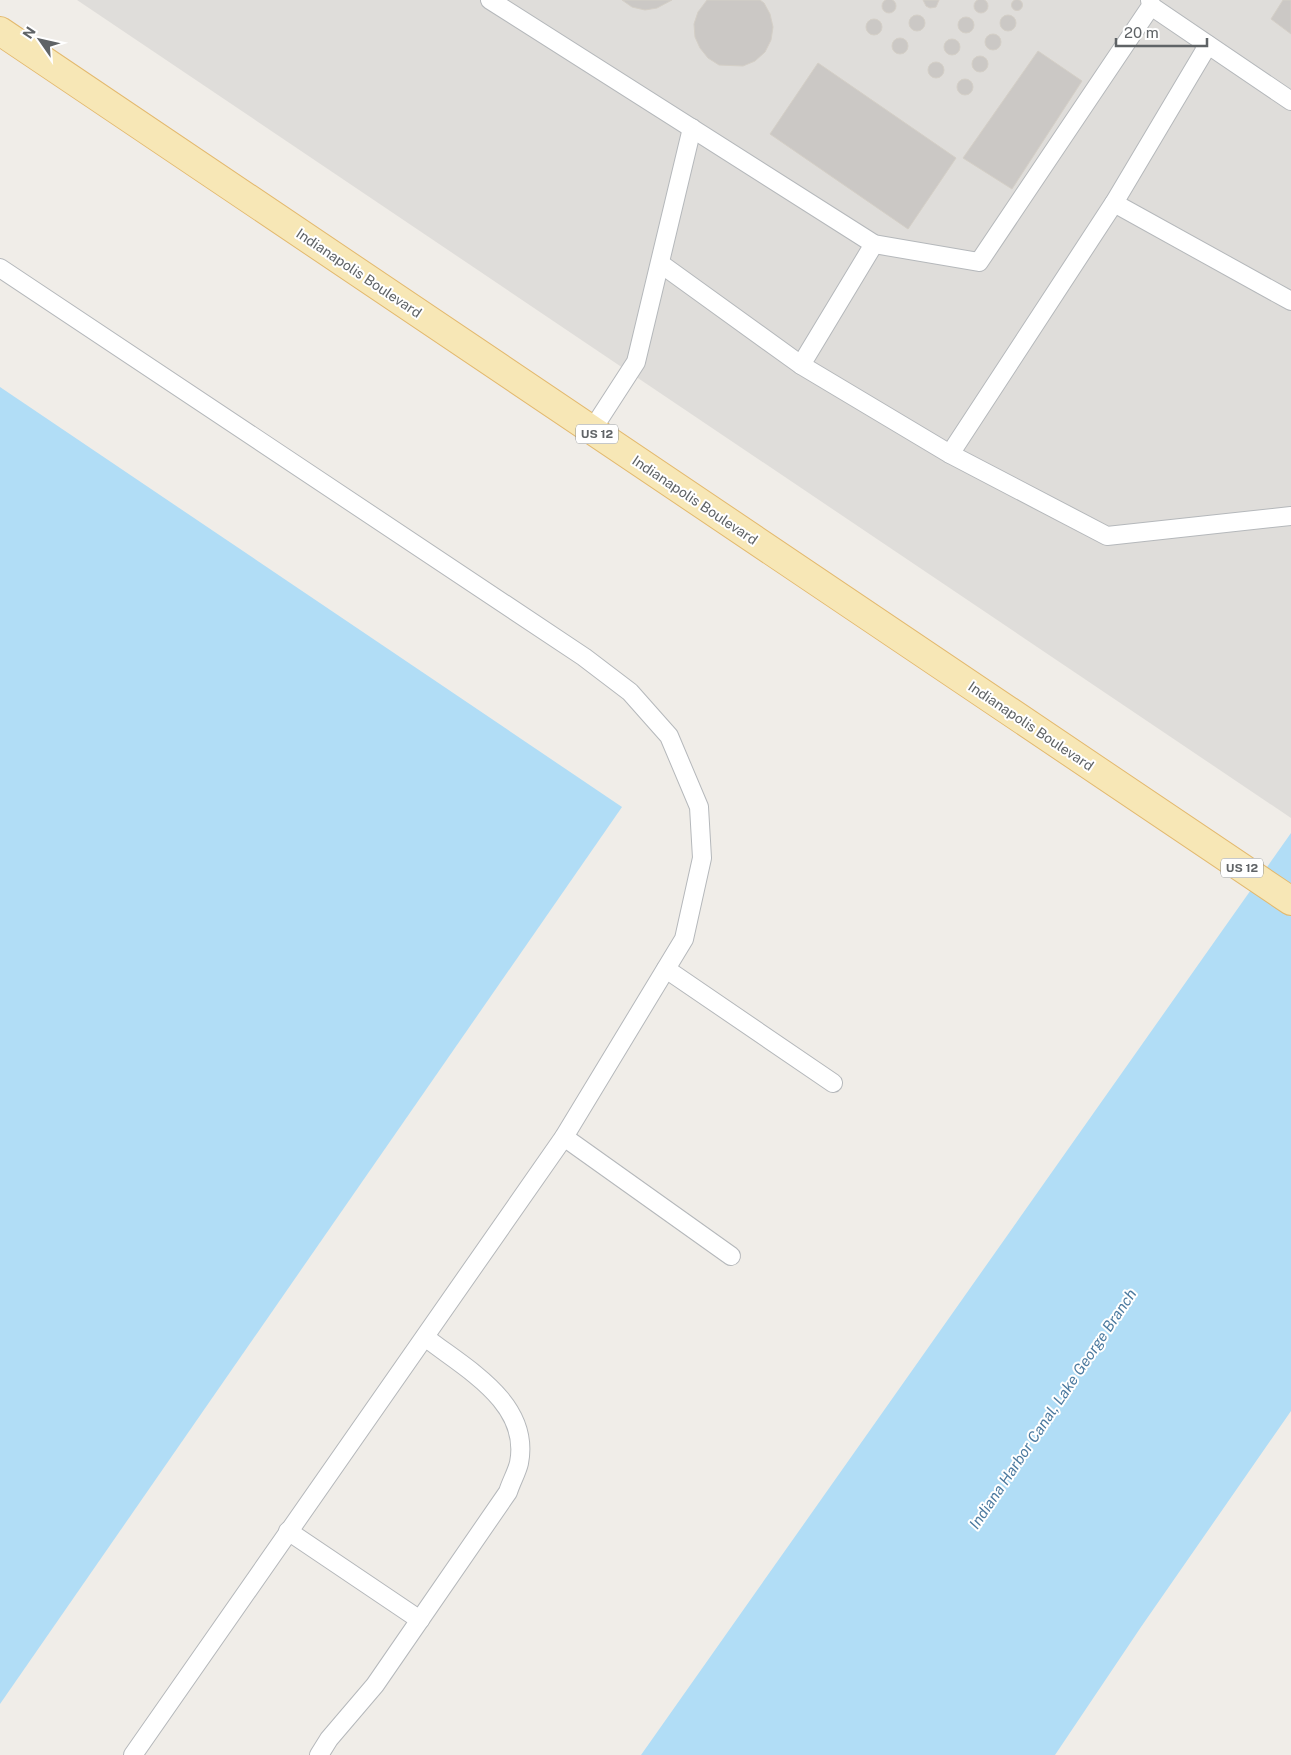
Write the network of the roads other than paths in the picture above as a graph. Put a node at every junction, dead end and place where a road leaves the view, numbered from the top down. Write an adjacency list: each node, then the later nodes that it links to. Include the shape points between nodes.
1 (490, 0): 6 (lane)
2 (1151, 3): 4 (lane); 8 (lane, via 978,262)
3 (0, 31): 13 (main road, Indianapolis Boulevard / US 12)
4 (1208, 45): 5 (lane); 7 (lane)
5 (1291, 101)
6 (692, 128): 8 (lane); 9 (lane)
7 (1114, 203): 11 (lane); 14 (lane)
8 (874, 244): 12 (lane)
9 (661, 264): 12 (lane); 13 (lane, via 636,362)
10 (0, 268): 17 (lane, via 584,657 630,692 669,736 699,807 702,858 684,939)
11 (1291, 301)
12 (801, 365): 14 (lane)
13 (592, 430): 16 (main road, Indianapolis Boulevard / US 12)
14 (950, 454): 15 (lane, via 1107,536)
15 (1291, 516)
16 (1291, 901)
17 (666, 968): 18 (lane); 19 (lane)
18 (832, 1083)
19 (564, 1138): 20 (lane); 21 (lane)
20 (731, 1256)
21 (424, 1337): 22 (lane); 23 (lane, via 495,1392 510,1411 519,1436 519,1462 508,1492)
22 (288, 1531): 23 (lane); 24 (lane)
23 (420, 1620): 25 (lane, via 375,1685)
24 (133, 1755)
25 (319, 1755)

